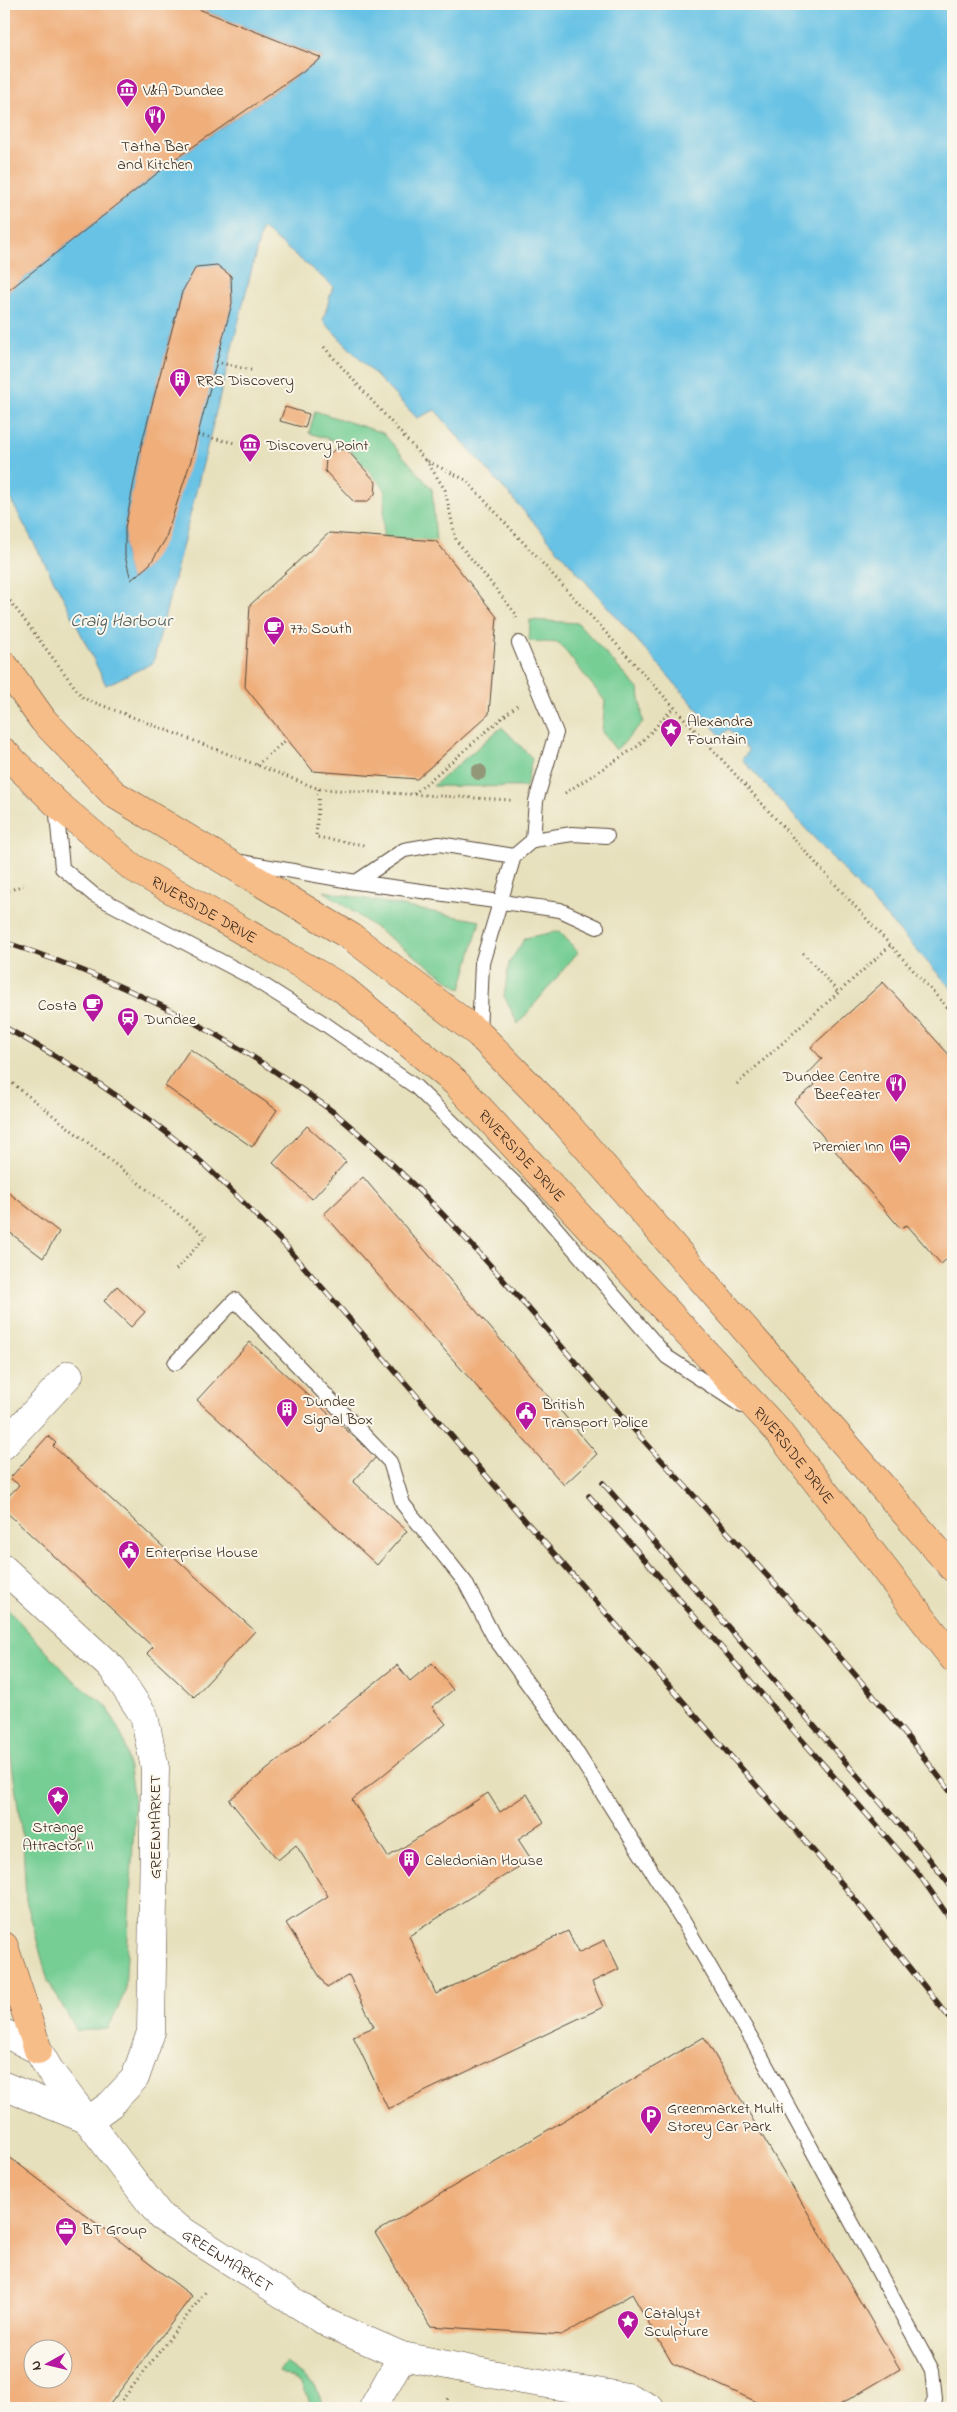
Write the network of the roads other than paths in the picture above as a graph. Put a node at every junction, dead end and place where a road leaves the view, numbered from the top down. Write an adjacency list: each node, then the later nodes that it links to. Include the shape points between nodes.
1 (518, 644): 6 (lane, via 556,734 536,801)
2 (4, 665): 8 (main road, via 42,720 114,794)
3 (4, 752): 4 (main road, RIVERSIDE DRIVE)
4 (56, 803): 15 (main road, RIVERSIDE DRIVE, via 132,867 342,988 455,1082); 15 (lane, via 62,868 94,895 249,976 416,1087 530,1198 668,1357)
5 (607, 836): 6 (lane, via 572,834)
6 (533, 840): 7 (lane)
7 (514, 856): 9 (lane, via 439,844 404,850); 10 (lane)
8 (218, 858): 9 (lane); 12 (main road, via 353,938)
9 (356, 882): 10 (lane)
10 (501, 903): 11 (lane, via 560,910); 12 (lane, via 482,963)
11 (597, 927)
12 (479, 1034): 17 (main road, via 563,1120)
13 (175, 1363): 28 (lane, via 235,1300 390,1462 403,1504 465,1582 494,1637 570,1742 682,1919 754,2043 932,2370 934,2400)
14 (69, 1375): 16 (street)
15 (776, 1429): 19 (main road, RIVERSIDE DRIVE)
16 (4, 1445)
17 (953, 1568)
18 (4, 1569): 24 (street, GREENMARKET, via 113,1669 144,1716 154,1768 152,2032 135,2078 111,2104)
19 (953, 1658)
20 (4, 1946): 22 (main road)
21 (4, 2033): 22 (street)
22 (38, 2050): 24 (street, GREENMARKET, via 50,2071)
23 (4, 2086): 24 (street)
24 (89, 2120): 25 (street, GREENMARKET, via 161,2217 329,2324)
25 (402, 2356): 26 (street, GREENMARKET); 27 (street)
26 (633, 2404)
27 (373, 2408)
28 (931, 2408)

